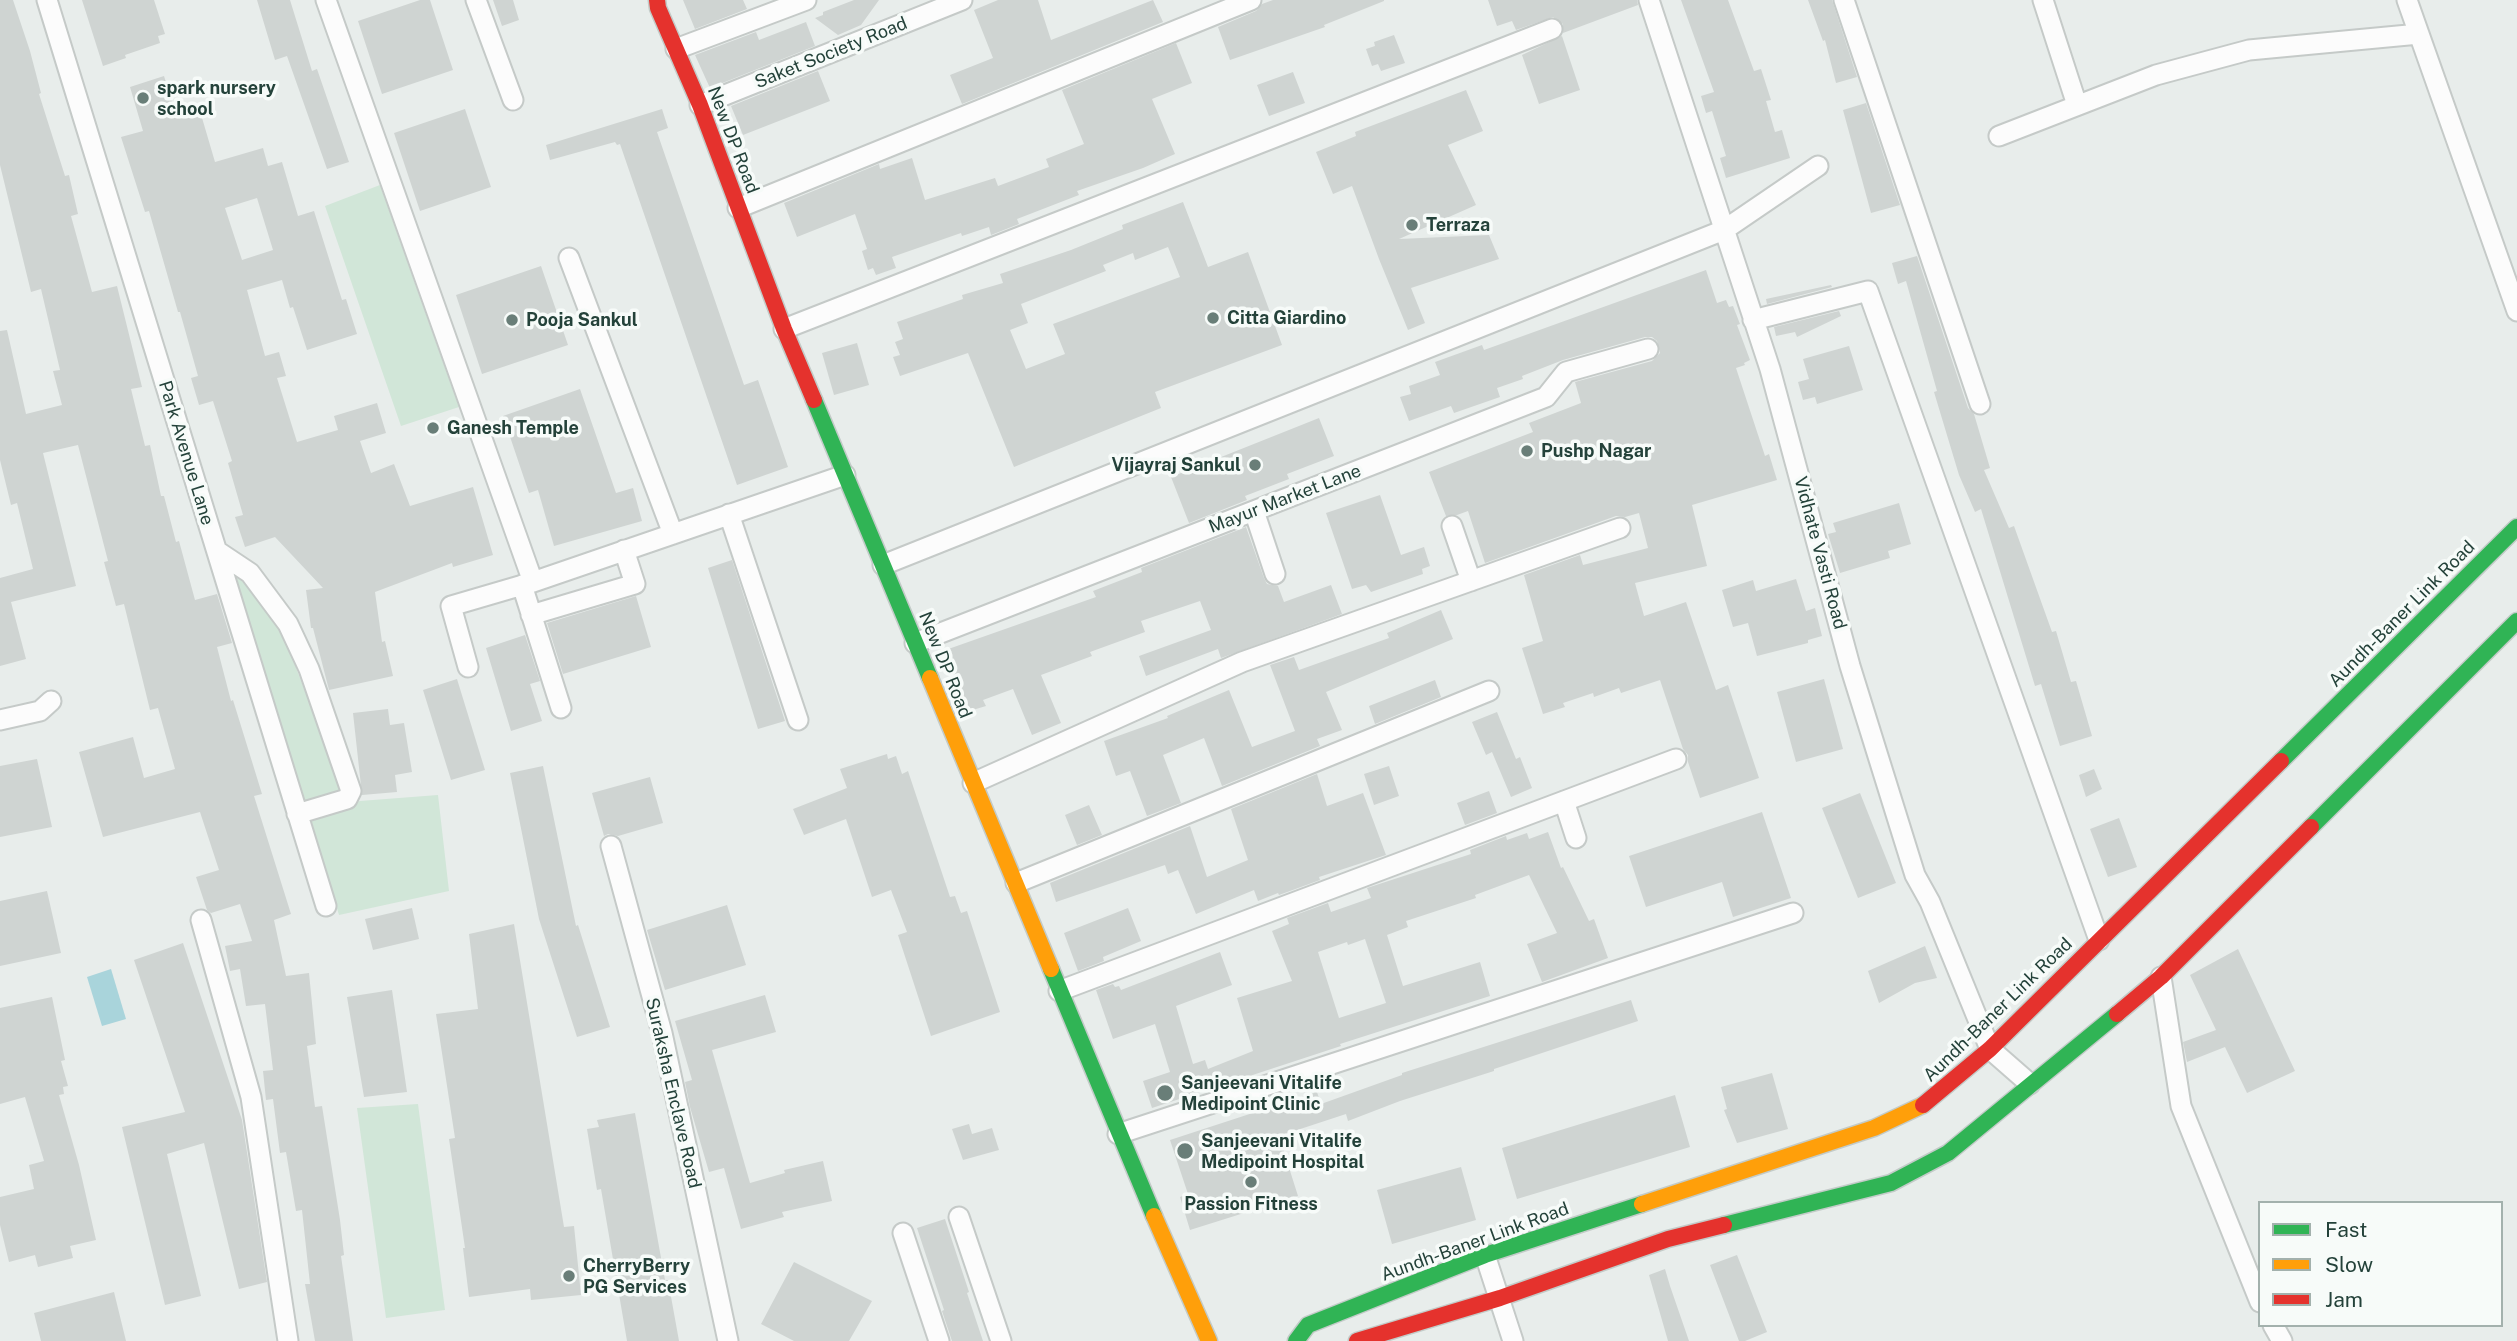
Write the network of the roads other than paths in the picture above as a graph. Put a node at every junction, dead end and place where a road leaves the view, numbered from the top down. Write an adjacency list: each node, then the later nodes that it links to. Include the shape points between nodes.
1 (47, 0): 36 (street, Park Avenue Lane)
2 (326, 0): 40 (street)
3 (476, 0): 15 (street)
4 (657, 0): 14 (main road, New DP Road)
5 (806, 0): 14 (street)
6 (962, 0): 16 (street, Saket Society Road)
7 (1251, 0): 20 (street)
8 (1649, 0): 21 (street, Vidhate Vasti Road)
9 (1844, 0): 27 (street)
10 (2043, 0): 17 (street)
11 (2407, 0): 13 (street)
12 (1552, 29): 25 (street)
13 (2419, 34): 17 (street, via 2249,50 2156,75); 23 (street)
14 (676, 49): 16 (main road, New DP Road)
15 (513, 100)
16 (700, 105): 20 (main road, New DP Road)
17 (2077, 105): 18 (street)
18 (1999, 135)
19 (1818, 166): 21 (street)
20 (738, 208): 25 (main road, New DP Road)
21 (1724, 230): 24 (street, Vidhate Vasti Road); 37 (street)
22 (569, 258): 34 (street)
23 (2517, 311)
24 (1753, 320): 60 (street, via 1868,291); 63 (street, Vidhate Vasti Road, via 1907,853)
25 (784, 330): 28 (main road, New DP Road)
26 (1648, 349): 29 (street, Mayur Market Lane, via 1566,372 1546,397)
27 (1980, 404)
28 (845, 475): 30 (street); 37 (main road, New DP Road)
29 (1254, 511): 38 (street); 43 (street, Mayur Market Lane)
30 (729, 514): 34 (street); 49 (street)
31 (1452, 526): 39 (street)
32 (2517, 527): 60 (main road, Aundh-Baner Link Road)
33 (1620, 528): 39 (street)
34 (673, 534): 35 (street)
35 (624, 550): 40 (street); 41 (street, via 635,584)
36 (217, 551): 53 (street, Park Avenue Lane); 53 (street, via 250,573 288,624 309,669 351,791 346,799)
37 (883, 565): 43 (main road, New DP Road)
38 (1275, 573)
39 (1471, 581): 51 (street, via 1242,662)
40 (527, 583): 41 (street); 44 (street, via 451,606)
41 (531, 615): 47 (street)
42 (2517, 621): 61 (main road)
43 (915, 643): 51 (main road, New DP Road)
44 (468, 667)
45 (1489, 691): 56 (street)
46 (51, 701): 48 (street, via 40,710)
47 (561, 708)
48 (0, 720)
49 (798, 720)
50 (1676, 760): 52 (street)
51 (972, 783): 56 (main road, New DP Road)
52 (1564, 802): 54 (street); 62 (street)
53 (298, 814): 57 (street, Park Avenue Lane)
54 (1576, 838)
55 (611, 846): 72 (street, Suraksha Enclave Road, via 662,1033)
56 (1016, 883): 62 (main road, New DP Road)
57 (326, 906)
58 (1793, 913): 65 (street)
59 (201, 920): 71 (street, via 251,1097)
60 (2099, 940): 63 (main road, Aundh-Baner Link Road)
61 (2161, 977): 64 (main road); 69 (street, via 2181,1106)
62 (1059, 991): 65 (main road, New DP Road)
63 (1990, 1049): 64 (street, Vidhate Vasti Road); 68 (main road, Aundh-Baner Link Road, via 1928,1103 1874,1128)
64 (2030, 1084): 70 (main road, via 1948,1153 1891,1183 1668,1239)
65 (1118, 1135): 75 (main road, New DP Road)
66 (959, 1217): 74 (street)
67 (903, 1233): 73 (street)
68 (1485, 1255): 70 (street); 76 (main road, Aundh-Baner Link Road, via 1308,1325)
69 (2258, 1297)
70 (1500, 1298): 77 (main road); 78 (street)
71 (288, 1341)
72 (728, 1341)
73 (939, 1341)
74 (1001, 1341)
75 (1209, 1341)
76 (1296, 1341)
77 (1357, 1341)
78 (1513, 1341)

